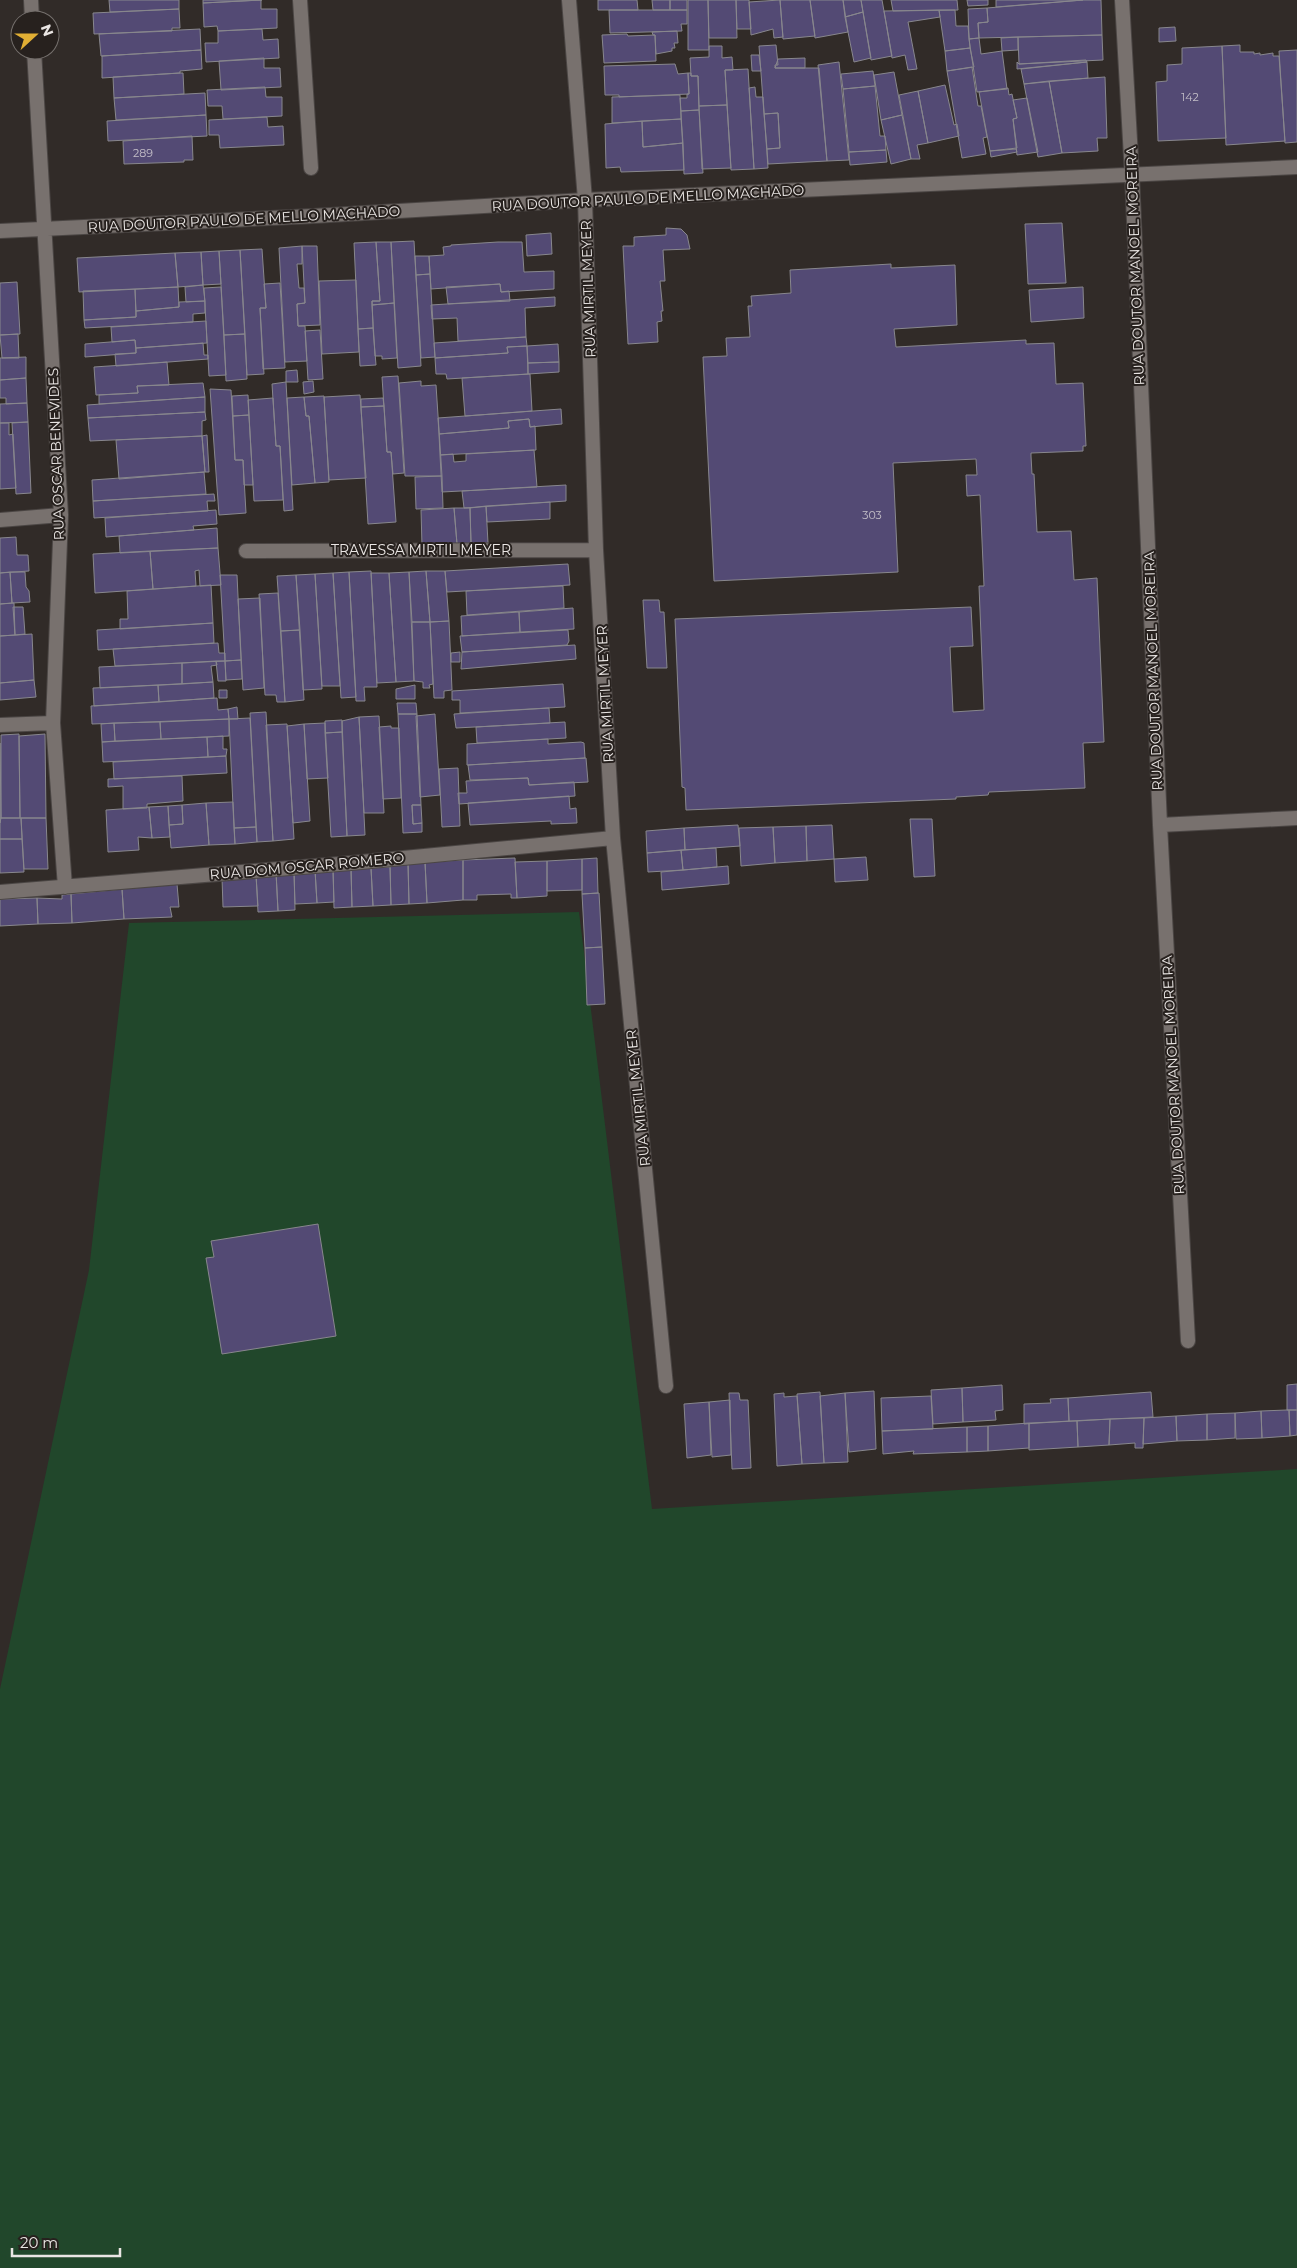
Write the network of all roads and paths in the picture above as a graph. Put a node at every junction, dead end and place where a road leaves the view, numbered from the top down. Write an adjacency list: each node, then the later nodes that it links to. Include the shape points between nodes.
1 (300, 0): 6 (street)
2 (569, 0): 8 (street, RUA MIRTIL MEYER)
3 (1122, 0): 7 (street, RUA DOUTOR MANOEL MOREIRA)
4 (35, 60): 9 (street, RUA OSCAR BENEVIDES)
5 (1297, 167): 7 (street, RUA DOUTOR PAULO DE MELLO MACHADO)
6 (311, 168)
7 (1132, 175): 8 (street, RUA DOUTOR PAULO DE MELLO MACHADO); 18 (street, RUA DOUTOR MANOEL MOREIRA)
8 (584, 200): 9 (street, RUA DOUTOR PAULO DE MELLO MACHADO); 13 (street, RUA MIRTIL MEYER)
9 (46, 229): 10 (street, RUA DOUTOR PAULO DE MELLO MACHADO); 11 (street, RUA OSCAR BENEVIDES)
10 (0, 231)
11 (61, 515): 12 (street); 15 (street, RUA OSCAR BENEVIDES)
12 (0, 520)
13 (596, 550): 14 (street, TRAVESSA MIRTIL MEYER); 19 (street, RUA MIRTIL MEYER)
14 (246, 551)
15 (53, 723): 16 (street); 20 (street, RUA OSCAR BENEVIDES)
16 (0, 725)
17 (1297, 818): 18 (street)
18 (1160, 825): 22 (street, RUA DOUTOR MANOEL MOREIRA)
19 (613, 838): 20 (street, RUA DOM OSCAR ROMERO); 23 (street, RUA MIRTIL MEYER)
20 (65, 887): 21 (street, RUA DOM OSCAR ROMERO)
21 (0, 892)
22 (1188, 1341)
23 (666, 1386)

